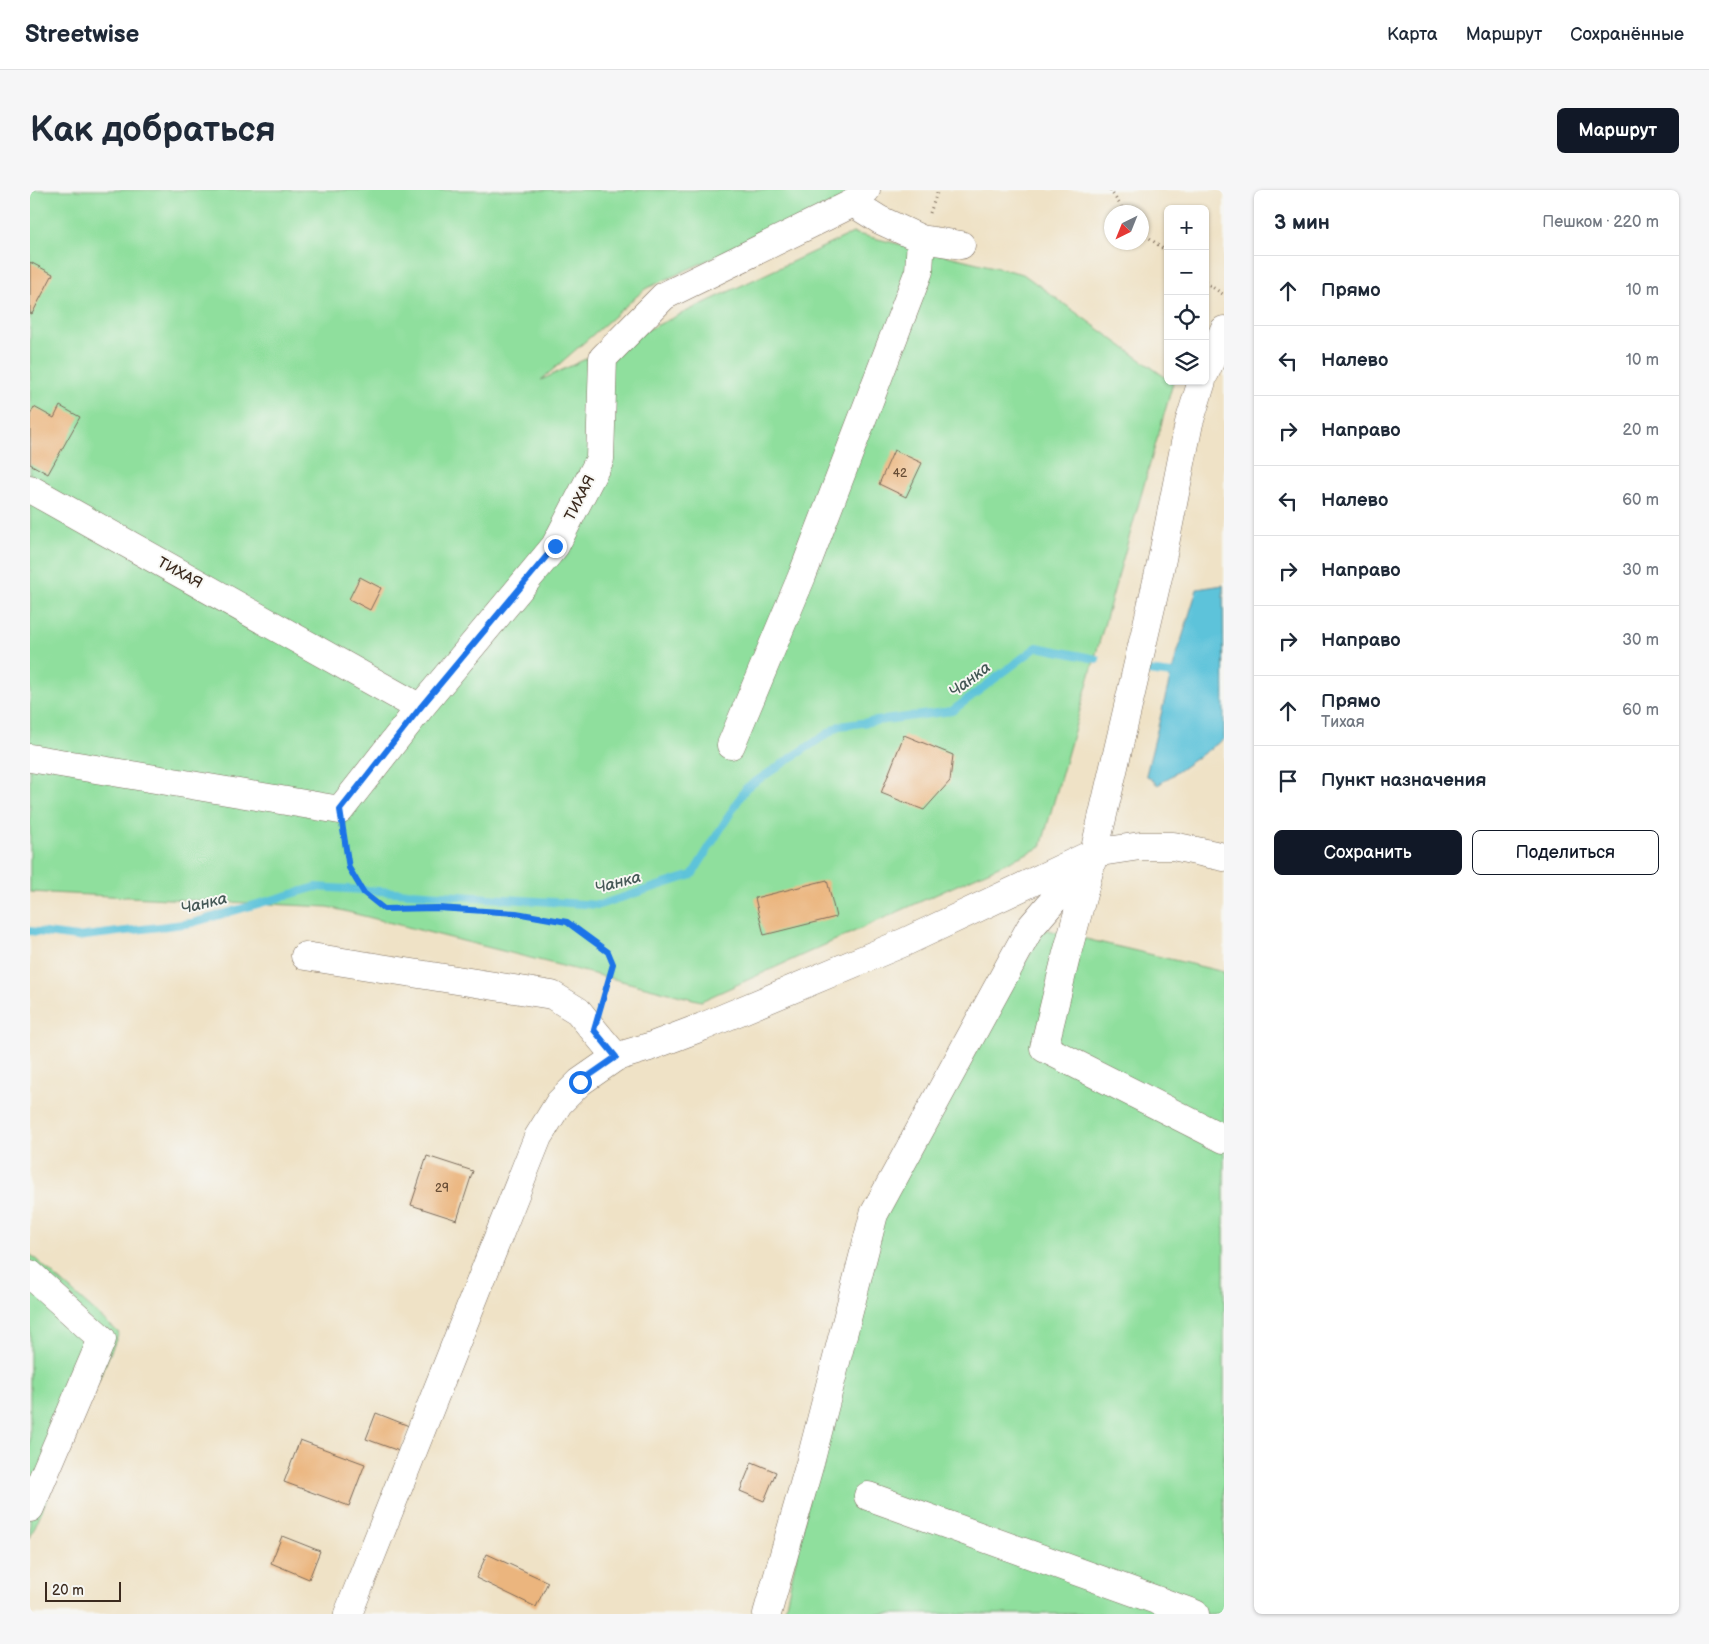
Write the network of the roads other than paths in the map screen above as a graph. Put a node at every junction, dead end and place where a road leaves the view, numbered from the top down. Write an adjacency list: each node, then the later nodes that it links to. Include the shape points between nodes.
1 (859, 196): 2 (street, via 880,220); 8 (street, ТИХАЯ, via 664,296 603,358 600,459 555,546)
2 (921, 239): 3 (street); 9 (street, via 920,271 802,576)
3 (961, 245)
4 (1224, 330): 5 (street)
5 (1209, 365)
6 (1202, 385): 11 (street, via 1189,423 1161,564)
7 (30, 489): 8 (street, ТИХАЯ)
8 (420, 708): 10 (street, via 340,810)
9 (731, 744)
10 (30, 758)
11 (1094, 853): 12 (street, via 1140,846 1173,846); 14 (street, via 905,942 702,1027); 15 (street, via 1044,1048); 20 (street, via 1030,928 874,1214 810,1463)
12 (1224, 857)
13 (305, 956): 14 (street, via 552,995 578,1011)
14 (616, 1057): 19 (street, via 580,1082 559,1103 538,1137)
15 (1224, 1139)
16 (30, 1274): 18 (street, via 102,1339)
17 (868, 1496): 21 (street)
18 (30, 1508)
19 (348, 1614)
20 (767, 1614)
21 (1195, 1614)

